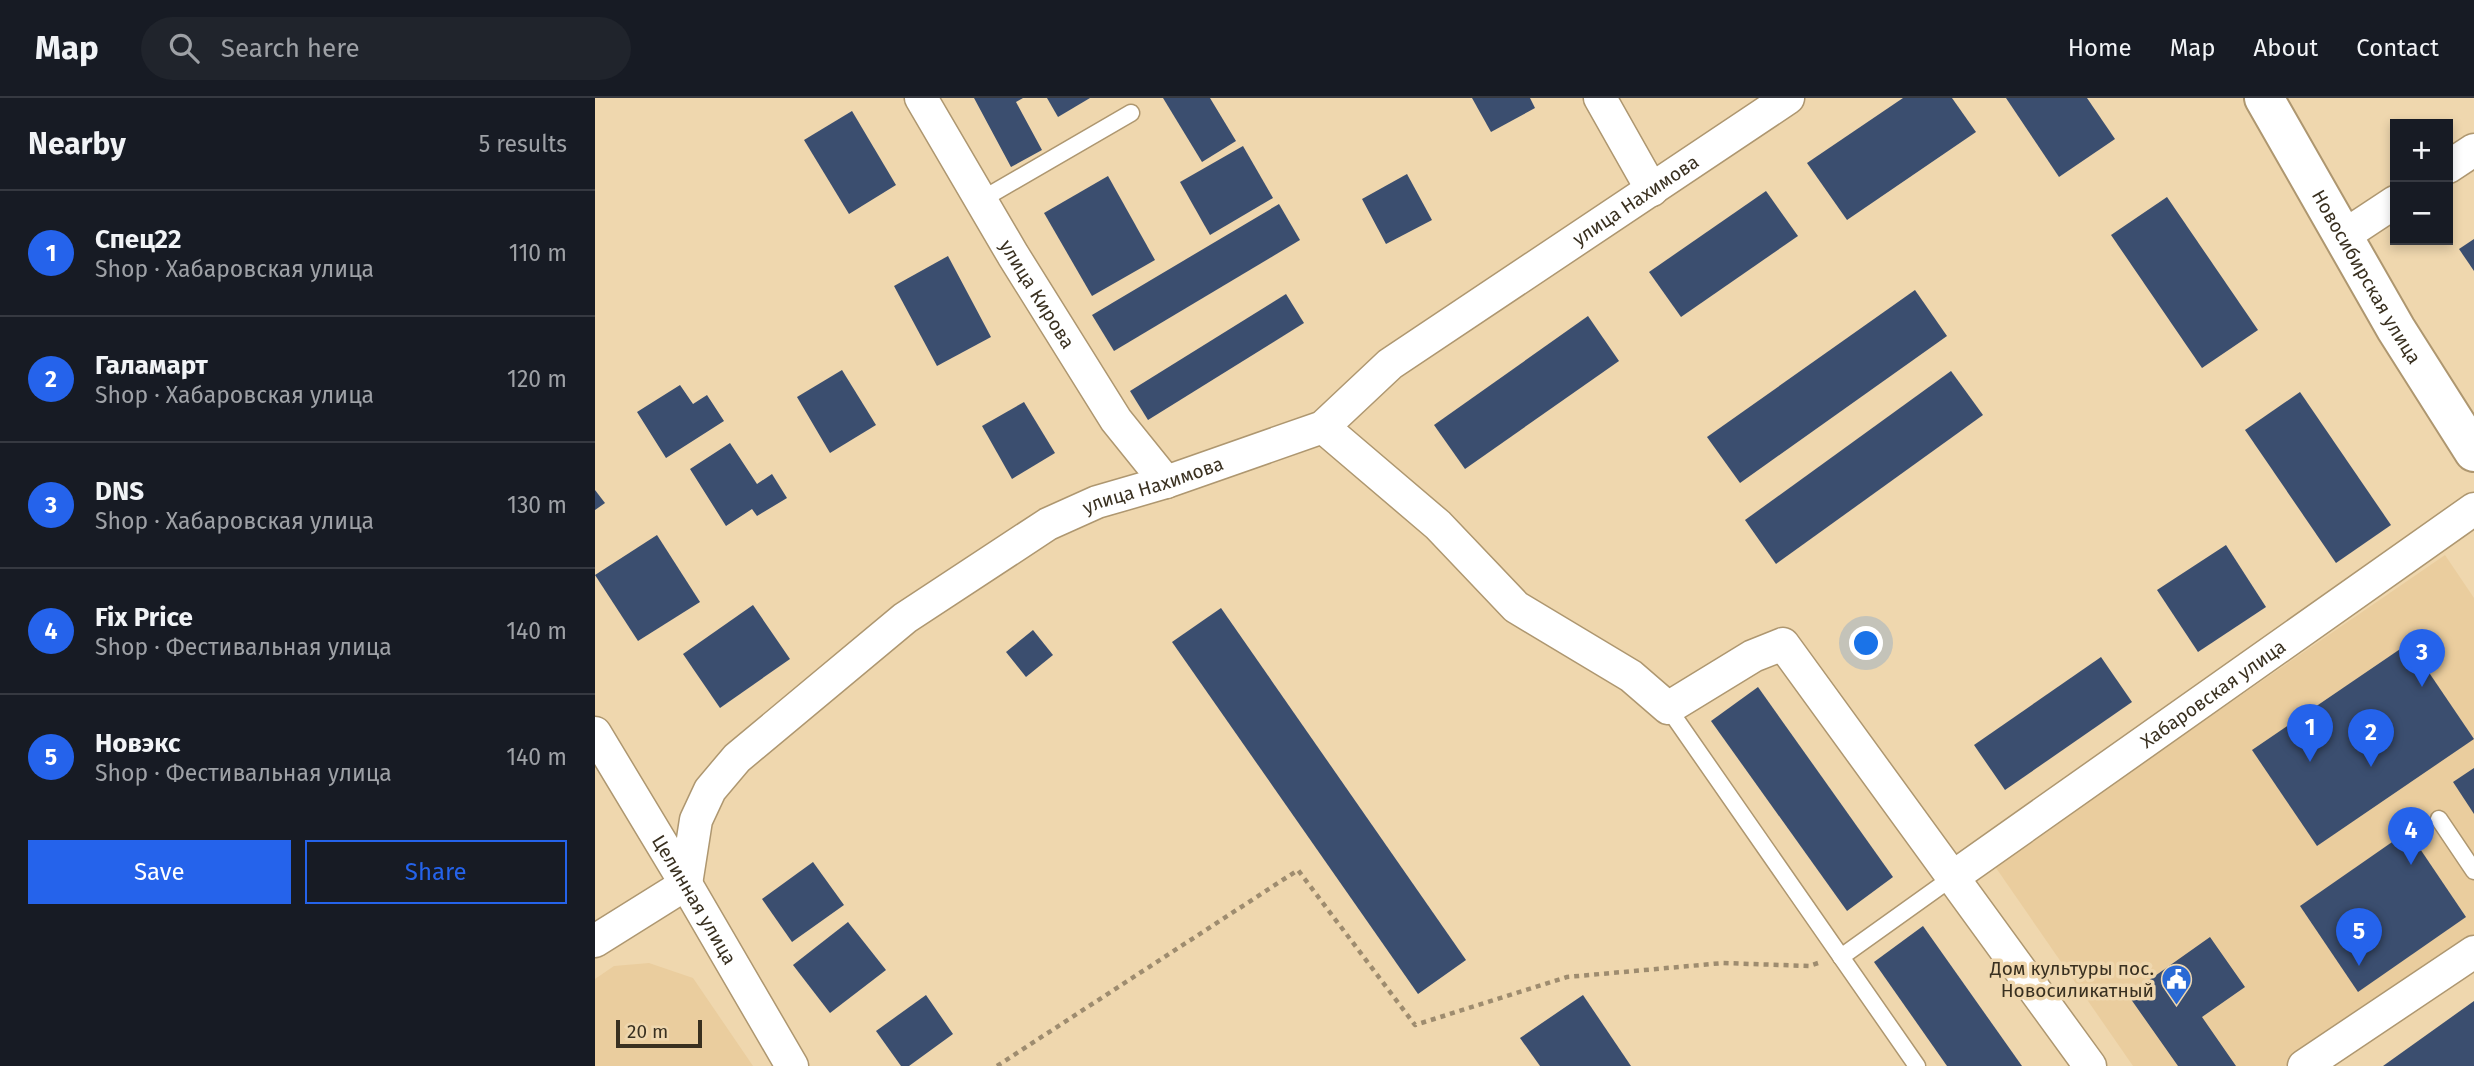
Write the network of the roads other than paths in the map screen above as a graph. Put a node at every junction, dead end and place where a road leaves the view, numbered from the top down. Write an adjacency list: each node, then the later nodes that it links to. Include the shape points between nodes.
1 (921, 98): 9 (street, улица Кирова)
2 (1599, 98): 8 (street)
3 (1788, 98): 8 (street, улица Нахимова)
4 (2264, 98): 11 (street, Новосибирская улица)
5 (1131, 113): 9 (lane)
6 (2474, 150): 7 (street)
7 (2453, 164)
8 (1652, 190): 12 (street, улица Нахимова, via 1390,364)
9 (981, 200): 14 (street, улица Кирова, via 1116,420)
10 (2390, 205): 11 (street)
11 (2342, 237): 13 (street, Новосибирская улица)
12 (1323, 427): 14 (street, улица Нахимова); 16 (street, via 1438,525 1516,607 1631,676)
13 (2474, 452)
14 (1166, 482): 21 (street, улица Нахимова, via 1097,502 1048,524 905,618 737,758 710,790 696,820)
15 (2474, 509): 20 (street, Хабаровская улица)
16 (1668, 708): 20 (street, via 1753,656 1783,644); 24 (lane)
17 (595, 733): 21 (street, Целинная улица)
18 (2439, 819): 19 (lane)
19 (2474, 871)
20 (1953, 877): 24 (lane); 27 (street)
21 (686, 884): 22 (street); 25 (street, Целинная улица)
22 (595, 941)
23 (2474, 952): 28 (street)
24 (1841, 957): 26 (lane)
25 (792, 1066)
26 (1917, 1066)
27 (2091, 1066)
28 (2304, 1066)

